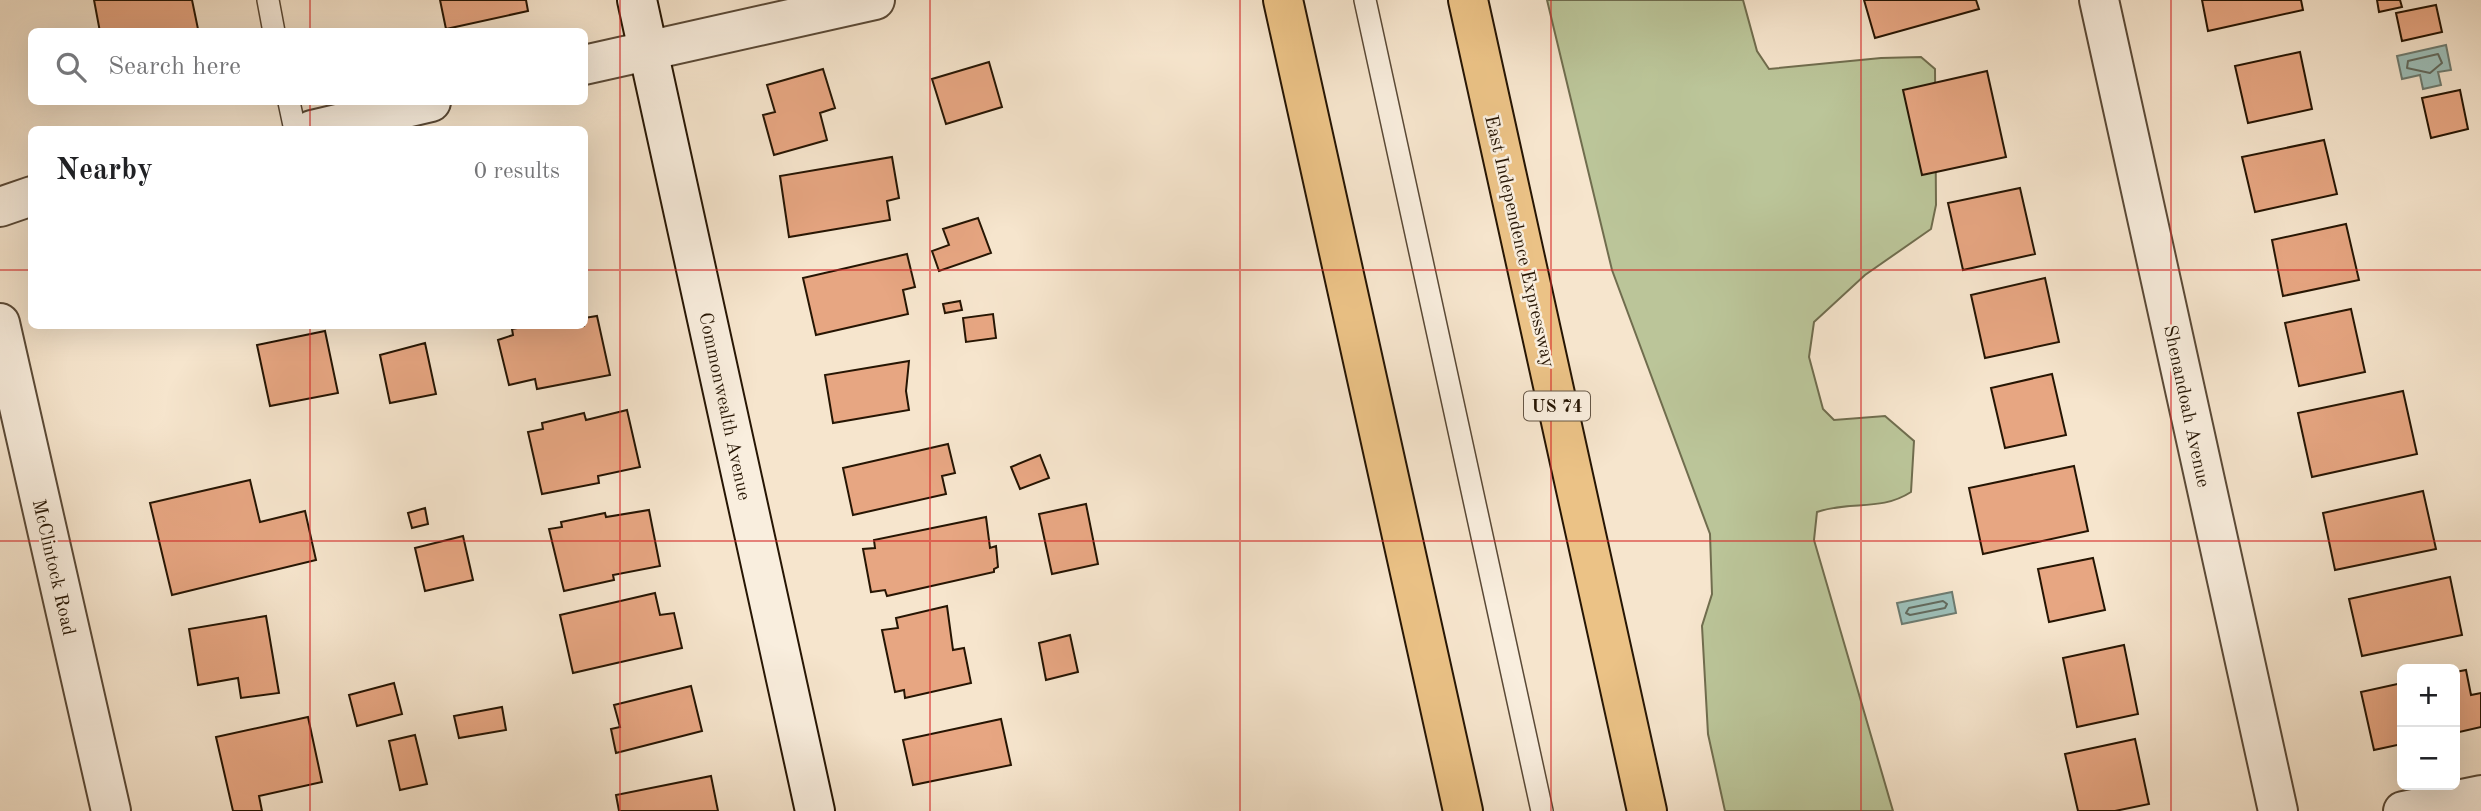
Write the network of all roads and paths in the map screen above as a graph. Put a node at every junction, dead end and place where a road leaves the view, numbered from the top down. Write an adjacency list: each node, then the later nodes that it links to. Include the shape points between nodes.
1 (268, 0): 8 (lane)
2 (637, 0): 9 (street, Commonwealth Avenue)
3 (876, 0): 9 (street)
4 (1283, 0): 21 (highway)
5 (1365, 0): 22 (lane)
6 (1468, 0): 23 (highway, East Independence Expressway / US 74)
7 (2099, 0): 24 (street, Shenandoah Avenue)
8 (273, 28)
9 (648, 50): 10 (street); 20 (street, Commonwealth Avenue)
10 (588, 64)
11 (290, 105): 13 (lane)
12 (418, 105): 14 (street)
13 (294, 126)
14 (329, 126)
15 (28, 198): 16 (street)
16 (0, 207)
17 (0, 323): 19 (street, McClintock Road)
18 (2481, 795): 25 (street)
19 (111, 811)
20 (815, 811)
21 (1463, 811)
22 (1542, 811)
23 (1647, 811)
24 (2278, 811)
25 (2403, 811)

